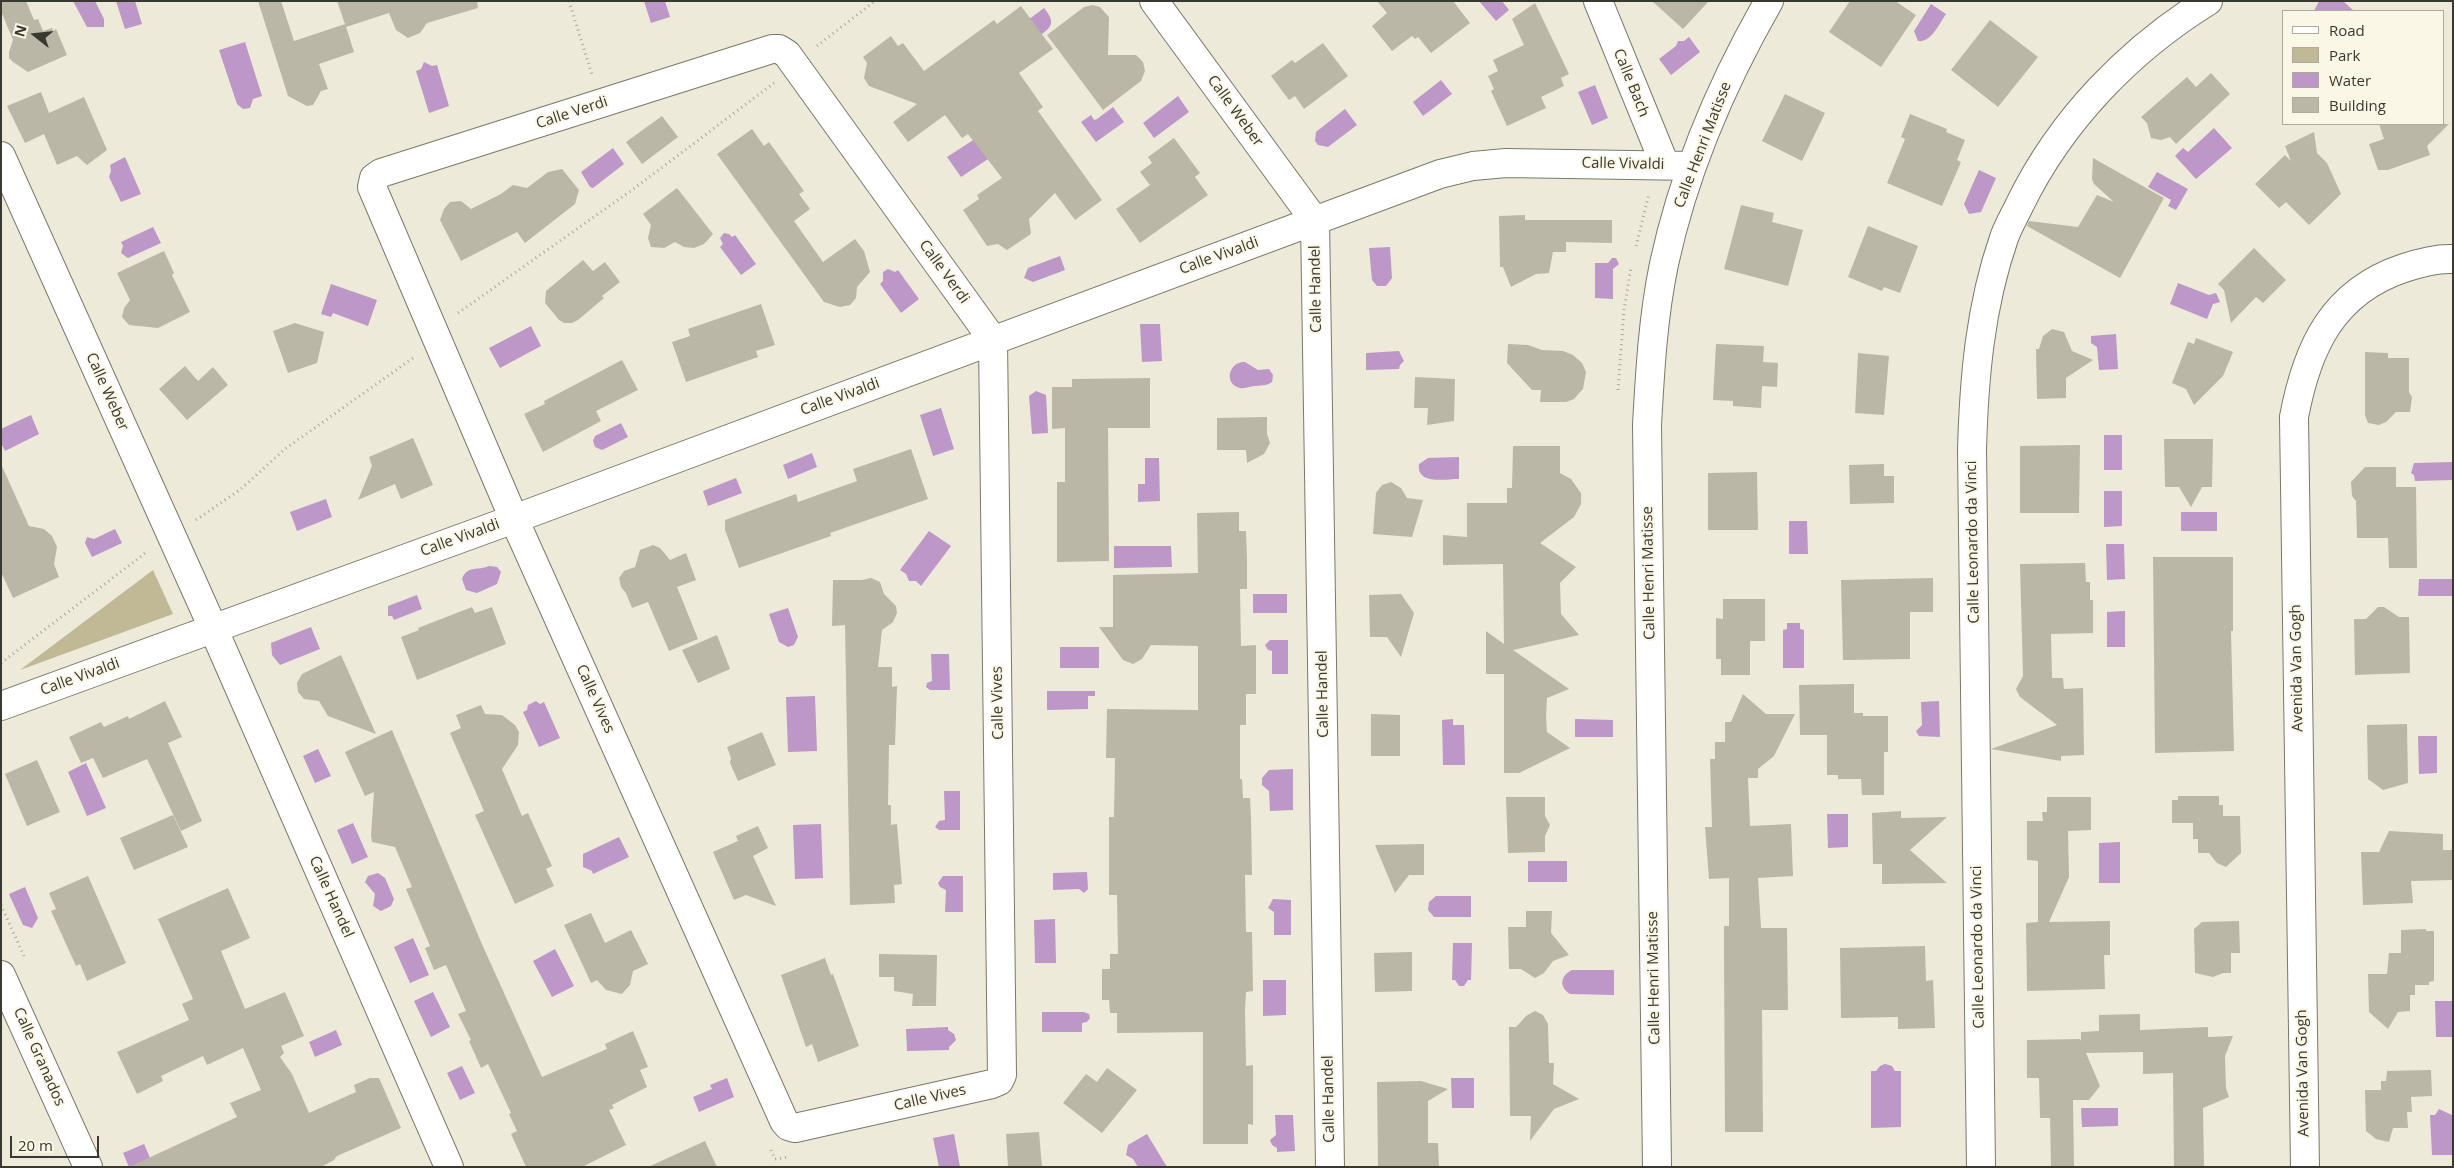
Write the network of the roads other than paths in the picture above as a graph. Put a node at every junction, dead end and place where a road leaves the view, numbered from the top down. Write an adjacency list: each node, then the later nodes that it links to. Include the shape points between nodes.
1 (1154, 1): 8 (street, Calle Weber)
2 (1598, 1): 6 (street, Calle Bach)
3 (1769, 1): 7 (street, Calle Henri Matisse, via 1730,74)
4 (2208, 1): 19 (street, Calle Leonardo da Vinci, via 2174,22 2112,76 2056,143 2030,184 2004,237 1987,300 1974,375 1972,450)
5 (1, 156): 12 (street, Calle Weber)
6 (1665, 165): 7 (street, Calle Vivaldi); 8 (street, Calle Vivaldi, via 1506,163 1473,166 1440,174)
7 (1692, 166): 18 (street, Calle Henri Matisse, via 1664,264 1651,348 1647,425)
8 (1316, 221): 10 (street, Calle Vivaldi); 17 (street, Calle Handel)
9 (2453, 259): 20 (street, Avenida Van Gogh, via 2417,263 2386,274 2358,290 2333,316 2314,347 2300,381 2294,417)
10 (993, 340): 11 (street, Calle Vivaldi); 11 (street, Calle Verdi, via 787,54 779,49 381,173 372,182 373,191); 11 (street, Calle Vives, via 1003,1071 999,1081 992,1084 798,1128 786,1124)
11 (514, 519): 12 (street, Calle Vivaldi)
12 (213, 628): 13 (street, Calle Vivaldi); 16 (street, Calle Handel)
13 (1, 706)
14 (1, 975): 15 (street, Calle Granados)
15 (88, 1167)
16 (449, 1167)
17 (1330, 1167)
18 (1657, 1167)
19 (1981, 1167)
20 (2305, 1167)

